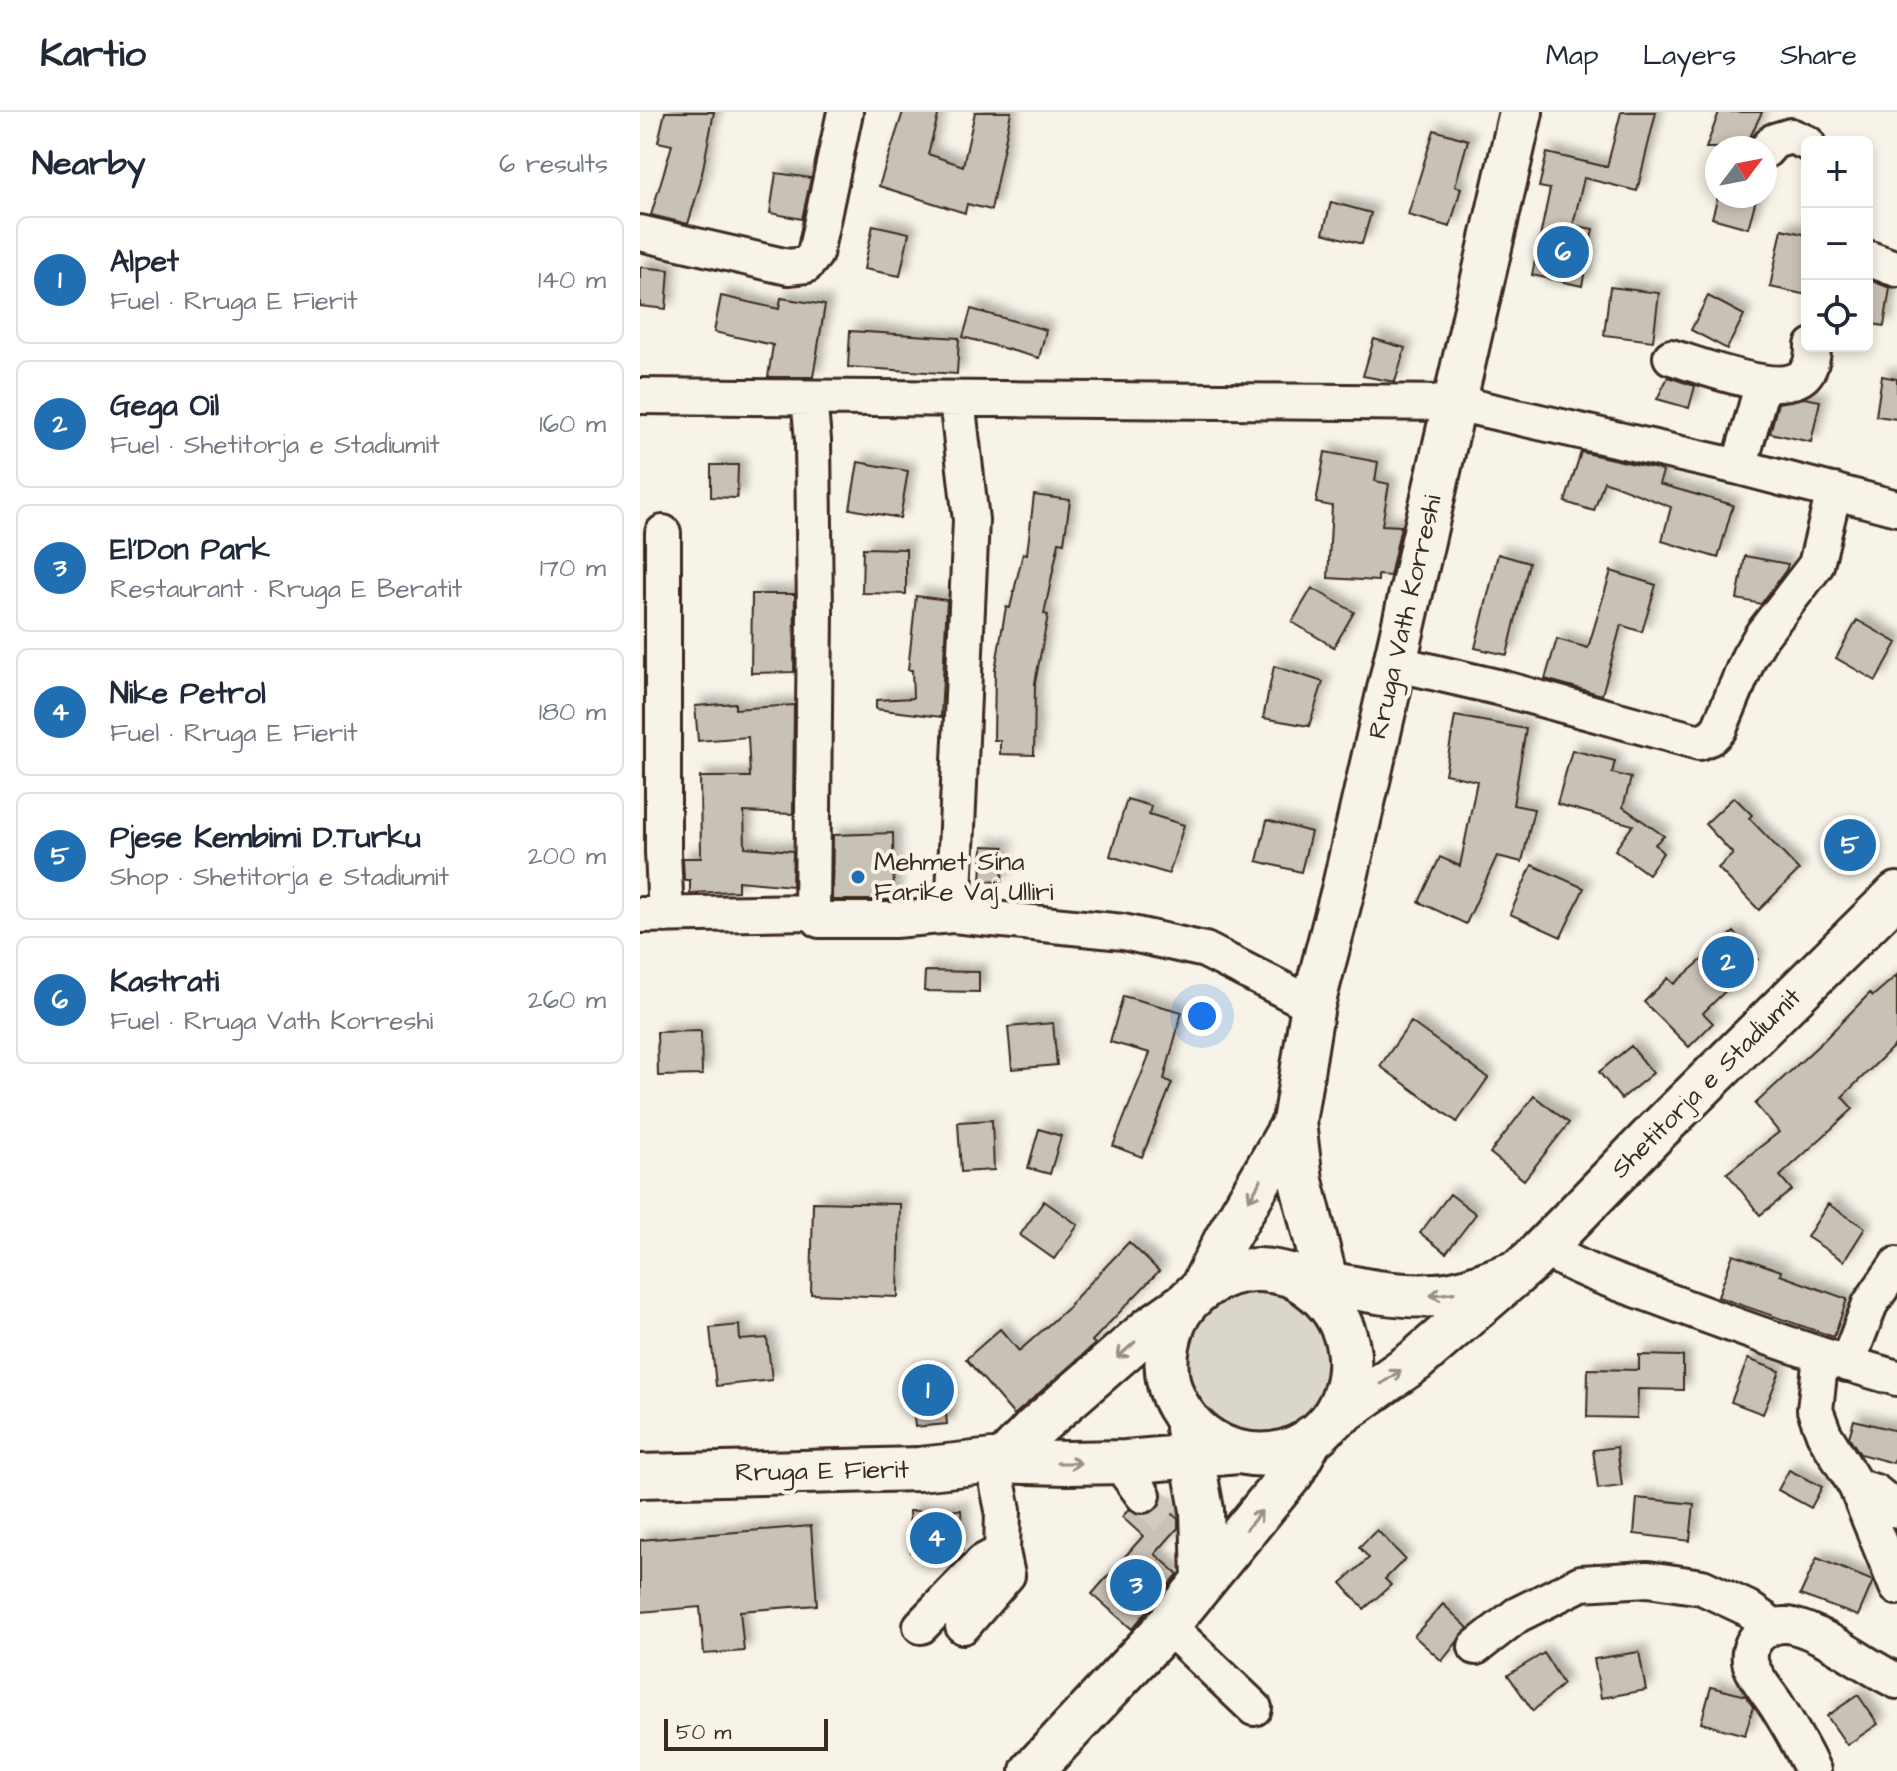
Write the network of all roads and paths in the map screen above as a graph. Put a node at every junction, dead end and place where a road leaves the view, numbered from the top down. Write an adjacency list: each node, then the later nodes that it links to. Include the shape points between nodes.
1 (845, 112): 5 (street, via 815,254 806,265 788,267)
2 (1521, 112): 14 (main road, Rruga Vath Korreshi)
3 (1777, 140): 4 (street, via 1791,136)
4 (1801, 140)
5 (640, 233)
6 (1873, 260): 7 (street)
7 (1897, 269)
8 (1813, 352): 10 (street, via 1803,376 1791,383)
9 (1671, 357): 10 (street)
10 (1763, 383): 15 (street)
11 (640, 396): 12 (street)
12 (809, 398): 13 (street); 21 (street, via 815,612)
13 (957, 400): 14 (street); 23 (street, via 971,520)
14 (1455, 403): 15 (street); 19 (main road, Rruga Vath Korreshi)
15 (1739, 467): 16 (street)
16 (1834, 491): 17 (street); 19 (street, via 1816,565 1762,635 1719,729 1699,742)
17 (1897, 508)
18 (663, 533): 22 (street, via 663,852)
19 (1394, 663): 24 (main road, Rruga Vath Korreshi)
20 (1897, 894): 27 (main road, Shetitorja e Stadiumit)
21 (812, 912): 22 (street); 23 (street, via 820,920)
22 (653, 915)
23 (953, 915): 24 (street, via 1123,932 1205,950)
24 (1313, 1005): 25 (main road, Rruga Vath Korreshi)
25 (1294, 1122): 26 (main road, Rruga Vath Korreshi); 31 (main road, Rruga Vath Korreshi, one-way to 31)
26 (1311, 1222): 29 (main road, Rruga Vath Korreshi); 30 (main road, via 1350,1274)
27 (1531, 1260): 30 (main road, Shetitorja e Stadiumit, one-way to 30, via 1448,1293); 32 (street, via 1568,1263); 35 (main road, Shetitorja e Stadiumit, one-way to 27, via 1415,1361)
28 (1897, 1265): 32 (street)
29 (1317, 1289): 30 (main road, Shetitorja e Stadiumit); 31 (main road, via 1254,1269 1235,1272); 35 (main road, via 1347,1340 1349,1375 1338,1408)
30 (1399, 1295)
31 (1194, 1296): 34 (main road, via 1176,1319 1166,1358 1173,1398); 38 (main road, one-way to 38)
32 (1834, 1360): 33 (street); 41 (street, via 1815,1410)
33 (1897, 1378)
34 (1184, 1416): 36 (main road, via 1205,1437); 37 (main road)
35 (1320, 1430): 36 (main road, via 1278,1452); 45 (main road, one-way to 35, via 1292,1473)
36 (1240, 1452): 37 (main road, Rruga E Fierit)
37 (1194, 1456): 39 (main road, Rruga E Fierit); 43 (main road)
38 (998, 1461): 39 (main road, Rruga E Fierit, one-way to 39); 40 (main road, Rruga E Fierit, via 919,1469); 44 (street)
39 (1135, 1472): 43 (main road, via 1152,1467 1173,1486 1193,1510)
40 (640, 1476)
41 (1856, 1486): 42 (street, via 1875,1492); 46 (street)
42 (1897, 1510)
43 (1196, 1533): 45 (main road)
44 (1002, 1552): 48 (street, via 983,1562); 49 (street, via 1007,1575)
45 (1204, 1580): 47 (main road)
46 (1897, 1587)
47 (1167, 1625): 53 (street); 54 (main road)
48 (921, 1626)
49 (963, 1626)
50 (1773, 1626): 51 (street, via 1702,1587 1648,1579 1581,1583 1517,1615); 52 (street, via 1791,1626 1832,1643); 55 (street, via 1758,1635 1750,1649 1751,1667)
51 (1476, 1647)
52 (1897, 1681)
53 (1254, 1708)
54 (1032, 1771)
55 (1813, 1771)

